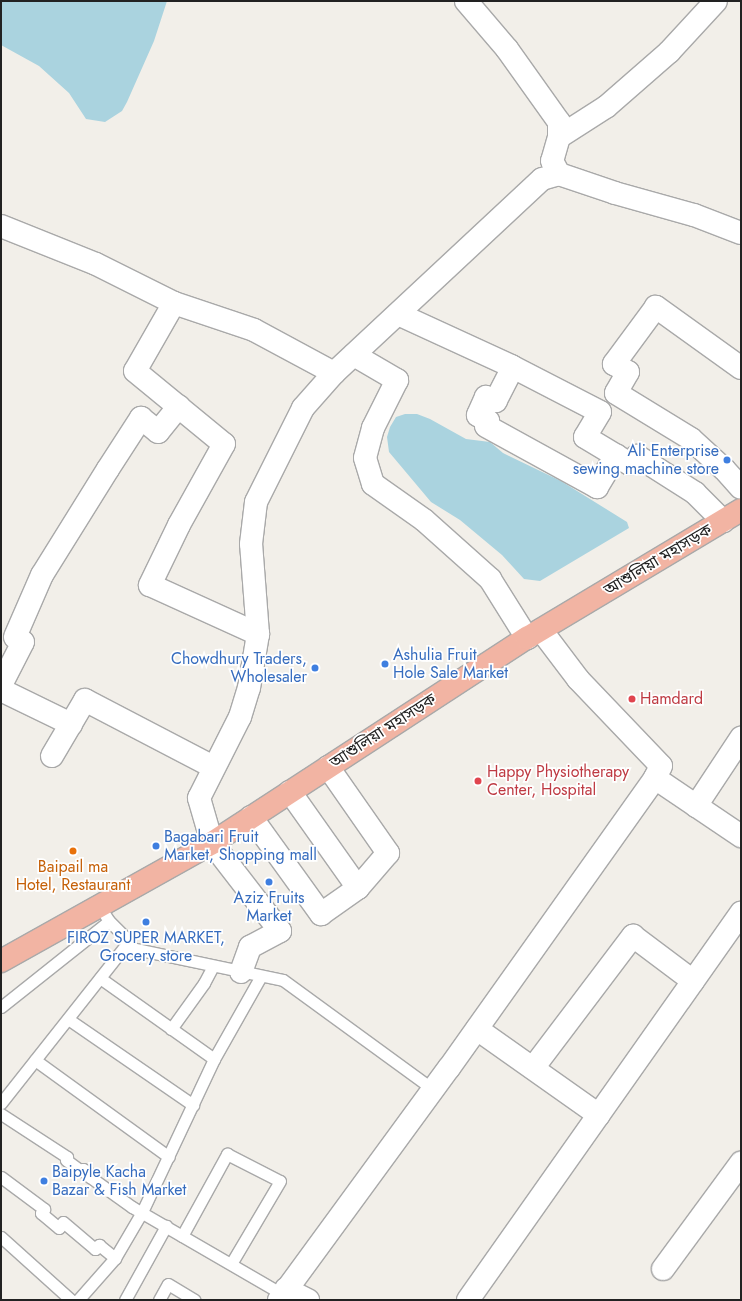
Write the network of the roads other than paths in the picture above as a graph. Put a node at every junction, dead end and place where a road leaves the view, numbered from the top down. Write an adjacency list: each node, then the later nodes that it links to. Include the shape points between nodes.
1 (466, 1): 3 (street, via 545,99 559,122)
2 (716, 1): 3 (street, via 669,52 606,107)
3 (559, 138): 4 (street, via 552,161)
4 (559, 174): 6 (street, via 694,215); 8 (street, via 542,179 526,192)
5 (1, 226): 7 (street, via 96,264)
6 (741, 233)
7 (174, 303): 12 (street, via 254,330); 13 (street, via 135,371)
8 (398, 314): 9 (street); 10 (street)
9 (354, 355): 12 (street); 18 (street, via 397,380 373,428 365,458 373,484 424,520 490,579)
10 (513, 367): 14 (street, via 600,412 585,437); 14 (street, via 496,401 486,398 478,415 488,421 486,426 597,487)
11 (741, 368): 15 (street, via 699,341 656,307 614,364 628,372 616,393 691,439 724,468)
12 (334, 373): 17 (street, via 303,408 256,502 251,544)
13 (178, 406): 17 (street, via 224,444 179,525 150,585); 19 (street, via 158,432 141,418 108,469 42,575 15,637 23,642)
14 (616, 455): 16 (street, via 630,464 637,456)
15 (741, 488)
16 (732, 516): 18 (highway, আশুলিয়া মহাসড়ক)
17 (258, 634): 24 (street, via 249,688 240,717)
18 (534, 634): 25 (highway, আশুলিয়া মহাসড়ক); 26 (street, via 661,766)
19 (1, 685)
20 (1, 690): 21 (street)
21 (71, 724): 23 (street); 24 (street, via 85,700)
22 (741, 738): 28 (street)
23 (52, 756)
24 (213, 767): 31 (street, via 199,798)
25 (328, 767): 27 (highway, আশুলিয়া মহাসড়ক); 32 (street, via 388,853)
26 (655, 778): 28 (street); 44 (street)
27 (290, 792): 29 (highway, আশুলিয়া মহাসড়ক); 32 (street)
28 (696, 806): 30 (street)
29 (251, 817): 31 (highway, আশুলিয়া মহাসড়ক); 32 (street, via 321,914)
30 (741, 836)
31 (212, 843): 34 (highway, আশুলিয়া মহাসড়ক); 38 (street, via 280,931 250,947)
32 (358, 888)
33 (741, 913): 40 (street)
34 (104, 914): 35 (lane, via 129,941); 36 (highway, আশুলিয়া মহাসড়ক); 41 (lane)
35 (126, 947): 37 (lane); 39 (lane)
36 (1, 961)
37 (213, 966): 38 (lane); 43 (lane)
38 (251, 974): 45 (lane); 48 (lane, via 283,980)
39 (100, 978): 42 (lane); 43 (lane)
40 (693, 981): 47 (street, via 633,936); 52 (street)
41 (1, 1007)
42 (68, 1019): 46 (lane); 50 (lane)
43 (171, 1029): 45 (lane)
44 (477, 1029): 47 (street); 48 (street)
45 (214, 1059): 50 (lane)
46 (35, 1060): 49 (lane); 53 (lane)
47 (533, 1068): 52 (street)
48 (434, 1090): 63 (street)
49 (1, 1103)
50 (193, 1105): 53 (lane)
51 (1, 1114): 56 (lane, via 67,1157 66,1160 81,1171 83,1169 92,1175 90,1177)
52 (599, 1115): 70 (street)
53 (169, 1157): 56 (lane)
54 (741, 1163): 62 (street)
55 (1, 1178): 60 (lane, via 44,1209 41,1213 59,1228 63,1222 95,1249 99,1245)
56 (142, 1212): 57 (lane); 60 (lane)
57 (166, 1226): 58 (lane); 66 (lane)
58 (182, 1236): 61 (lane); 61 (lane, via 227,1154 280,1181)
59 (1, 1237): 64 (lane)
60 (115, 1258): 65 (lane)
61 (231, 1264): 63 (lane)
62 (663, 1269)
63 (282, 1294): 69 (street)
64 (71, 1300)
65 (78, 1300)
66 (125, 1300)
67 (159, 1300): 68 (lane, via 168,1284)
68 (195, 1300)
69 (308, 1300)
70 (468, 1300)

